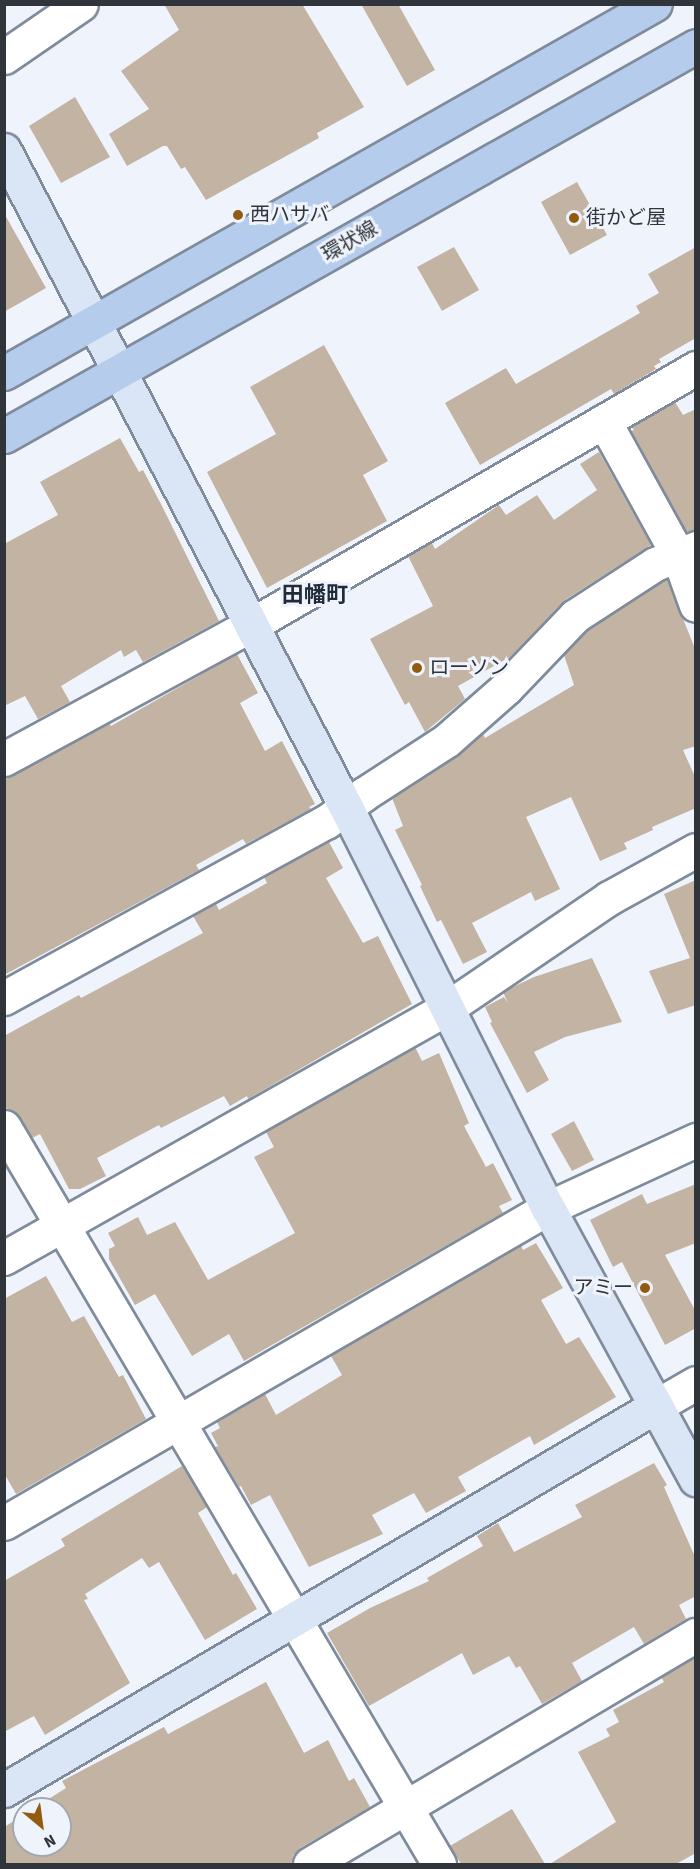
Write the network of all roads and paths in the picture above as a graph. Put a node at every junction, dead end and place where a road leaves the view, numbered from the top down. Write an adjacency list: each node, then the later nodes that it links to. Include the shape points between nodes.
1 (81, 4): 4 (street)
2 (655, 4): 6 (main road)
3 (696, 46): 9 (main road, 環状線)
4 (4, 57)
5 (4, 150): 6 (street)
6 (94, 323): 8 (main road); 9 (street)
7 (696, 368): 10 (street)
8 (4, 373)
9 (119, 373): 11 (main road, 環状線); 14 (street)
10 (604, 421): 12 (street); 14 (street)
11 (4, 436)
12 (687, 552): 13 (street); 16 (street, via 655,564 575,616 506,688 447,740)
13 (696, 605)
14 (251, 625): 15 (street); 16 (street)
15 (4, 759)
16 (346, 807): 18 (street, via 326,822); 19 (street)
17 (696, 850): 19 (street, via 609,898)
18 (4, 998)
19 (447, 1008): 22 (street); 23 (street)
20 (4, 1127): 23 (street)
21 (696, 1140): 22 (street)
22 (548, 1208): 26 (street); 27 (street)
23 (62, 1226): 24 (street); 27 (street)
24 (4, 1258)
25 (696, 1383): 26 (street)
26 (656, 1406): 28 (street); 30 (street)
27 (180, 1423): 29 (street); 30 (street)
28 (696, 1479)
29 (4, 1523)
30 (293, 1619): 32 (street); 33 (street)
31 (696, 1635): 33 (street)
32 (4, 1790)
33 (407, 1808): 34 (street); 35 (street)
34 (310, 1864)
35 (439, 1864)

